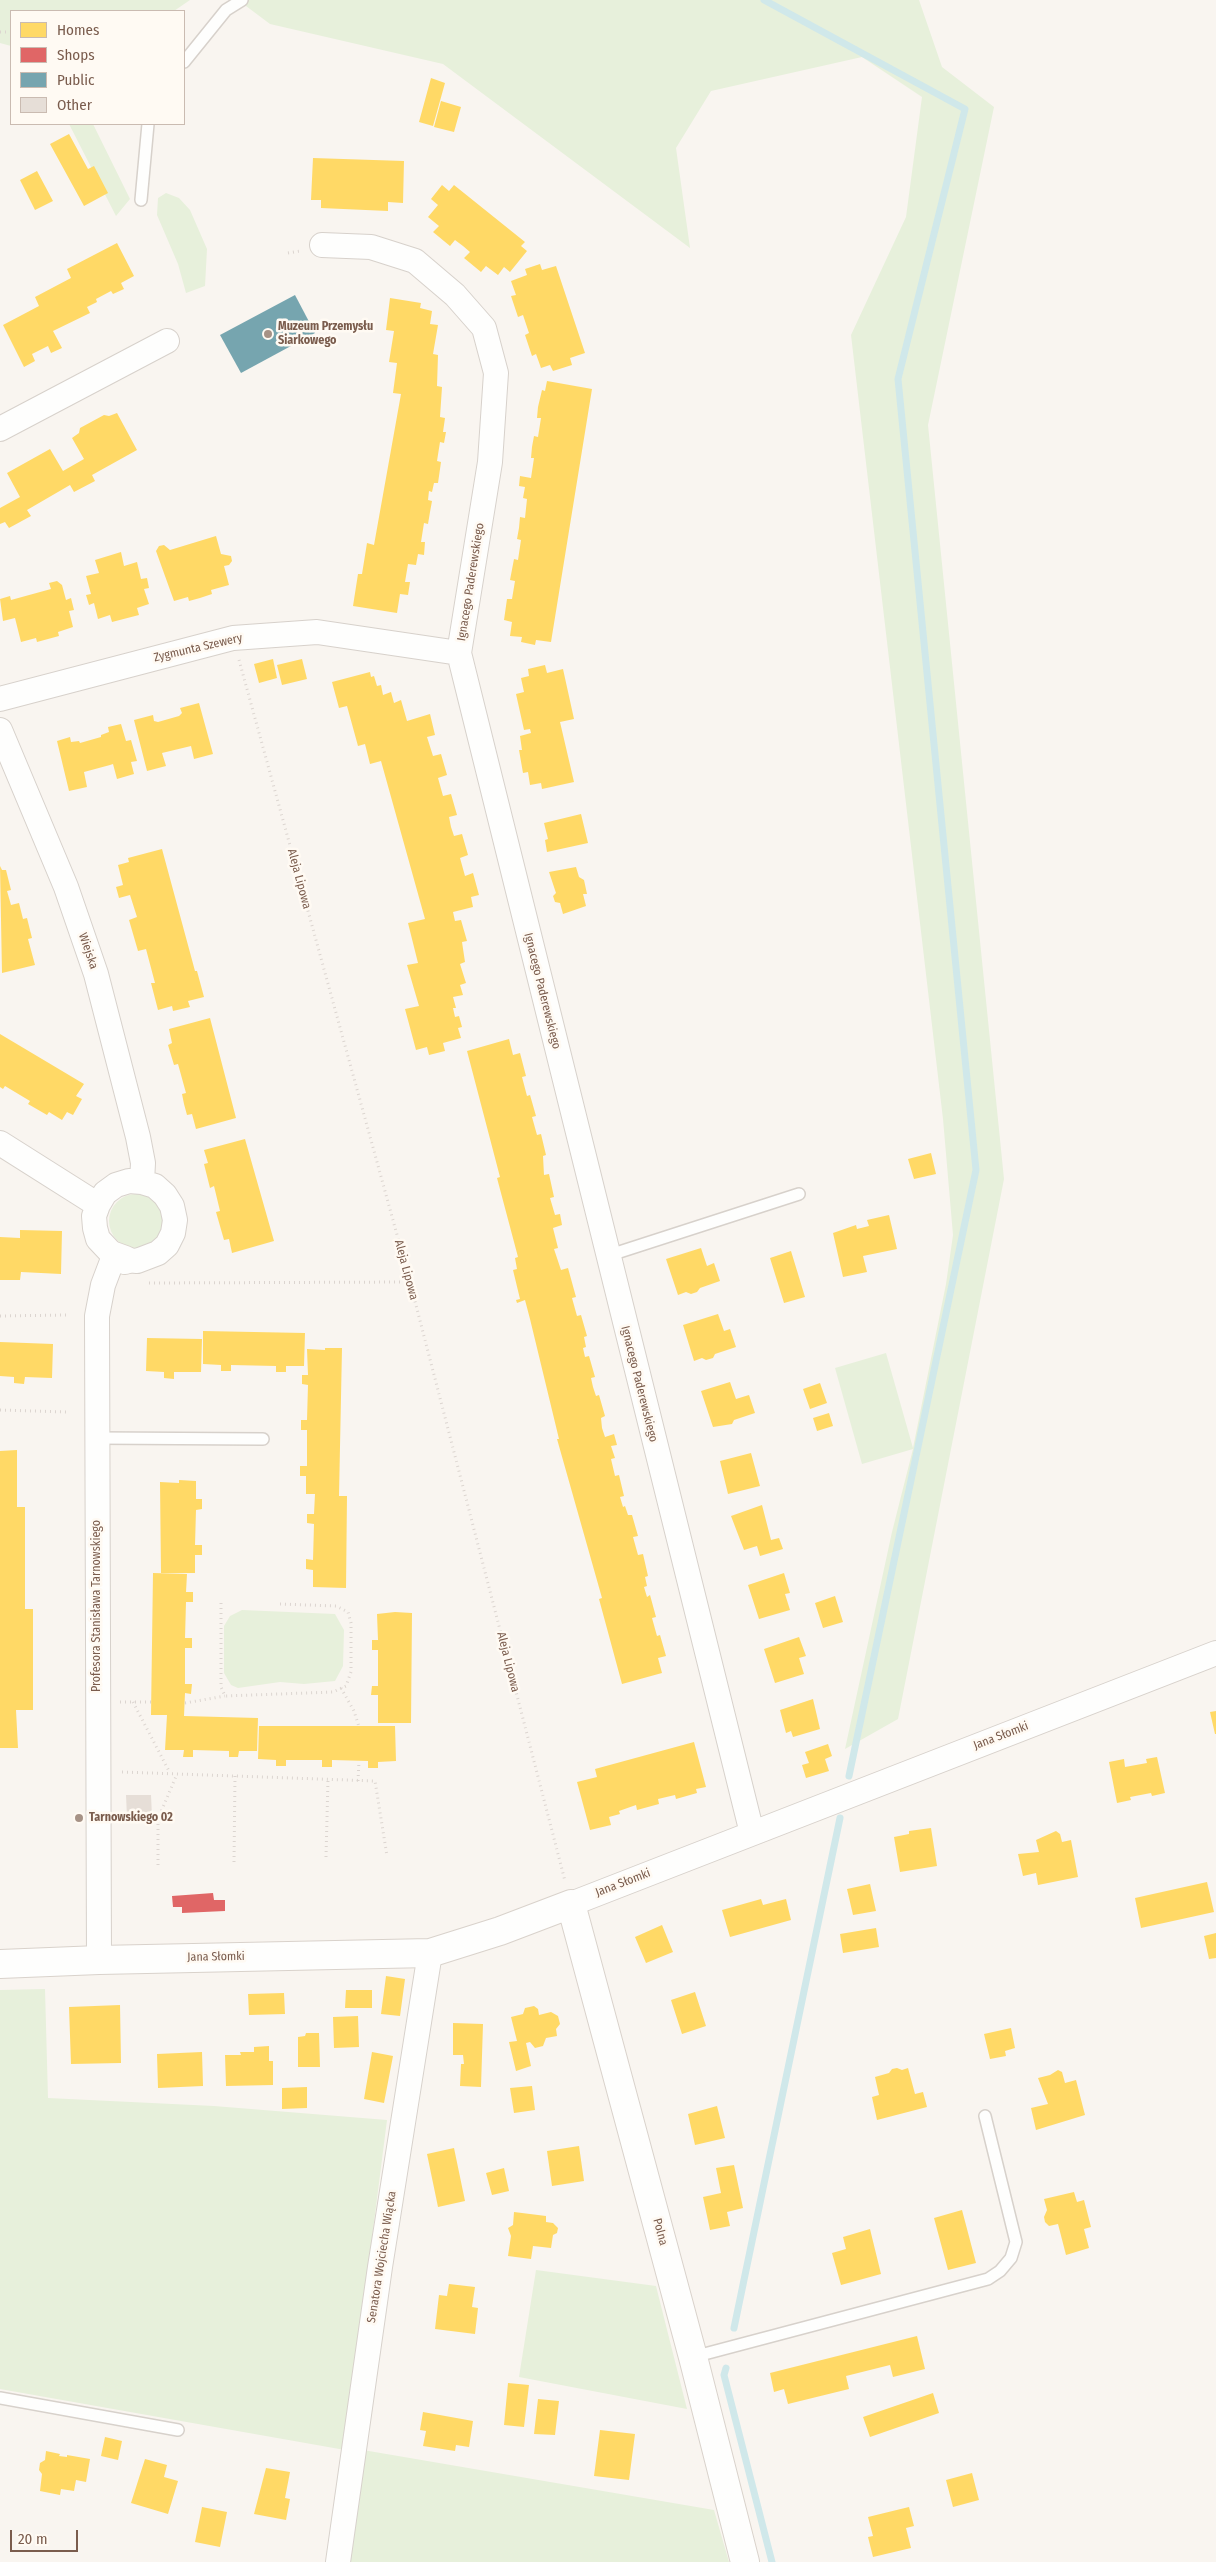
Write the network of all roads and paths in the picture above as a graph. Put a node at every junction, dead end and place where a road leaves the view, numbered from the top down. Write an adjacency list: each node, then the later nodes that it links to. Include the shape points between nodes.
1 (242, 0): 2 (lane, via 226,10)
2 (185, 61)
3 (148, 125): 4 (lane)
4 (141, 200)
5 (322, 245): 9 (street, Ignacego Paderewskiego, via 371,247 415,260 455,295 484,328 496,373 494,429)
6 (167, 341): 7 (street)
7 (0, 429)
8 (233, 638): 9 (street, Zygmunta Szewery, via 317,632); 10 (street, Zygmunta Szewery); 18 (path, Aleja Lipowa)
9 (459, 653): 16 (street, Ignacego Paderewskiego)
10 (0, 699)
11 (0, 730): 13 (street, Wiejska, via 66,887 96,974 138,1137 143,1163)
12 (0, 1143): 15 (street)
13 (142, 1182): 15 (street, via 116,1185); 17 (street, via 155,1186 172,1206 173,1233 158,1253 136,1261)
14 (799, 1194): 16 (lane)
15 (98, 1205): 17 (street, via 94,1228 102,1244)
16 (607, 1256): 43 (street, Ignacego Paderewskiego)
17 (120, 1258): 24 (street, Profesora Stanisława Tarnowskiego, via 103,1285 97,1316)
18 (410, 1282): 19 (path); 48 (path, Aleja Lipowa)
19 (149, 1284)
20 (66, 1315): 21 (path)
21 (0, 1316)
22 (0, 1410): 23 (path)
23 (66, 1412)
24 (96, 1438): 25 (lane); 31 (street, Profesora Stanisława Tarnowskiego)
25 (263, 1439)
26 (221, 1603): 30 (path, via 221,1686)
27 (280, 1604): 29 (path, via 336,1606 348,1612 351,1623 350,1672 346,1686)
28 (1216, 1652): 43 (street, Jana Słomki)
29 (341, 1688): 30 (path, via 334,1692); 35 (path)
30 (225, 1696): 34 (path)
31 (97, 1702): 32 (path); 37 (street, Profesora Stanisława Tarnowskiego)
32 (133, 1702): 33 (path); 38 (path)
33 (151, 1702)
34 (185, 1703)
35 (359, 1727)
36 (359, 1761): 42 (path)
37 (97, 1772): 38 (path); 50 (street, Profesora Stanisława Tarnowskiego)
38 (170, 1774): 39 (path)
39 (177, 1774): 40 (path); 47 (path, via 158,1819)
40 (235, 1776): 41 (path); 46 (path)
41 (328, 1780): 42 (path); 45 (path)
42 (358, 1781): 44 (path, via 375,1781)
43 (752, 1833): 48 (street, Jana Słomki)
44 (388, 1856)
45 (326, 1857)
46 (234, 1862)
47 (158, 1865)
48 (571, 1904): 49 (street, Jana Słomki); 53 (street, Polna)
49 (430, 1953): 50 (street, Jana Słomki); 56 (street, Senatora Wojciecha Wiącka, via 380,2267)
50 (99, 1960): 51 (street, Jana Słomki)
51 (0, 1964)
52 (985, 2116): 53 (lane, via 1016,2242 1011,2258 1000,2271 988,2280)
53 (693, 2358): 57 (street, Polna)
54 (0, 2398): 55 (lane)
55 (178, 2430)
56 (338, 2562)
57 (745, 2562)

